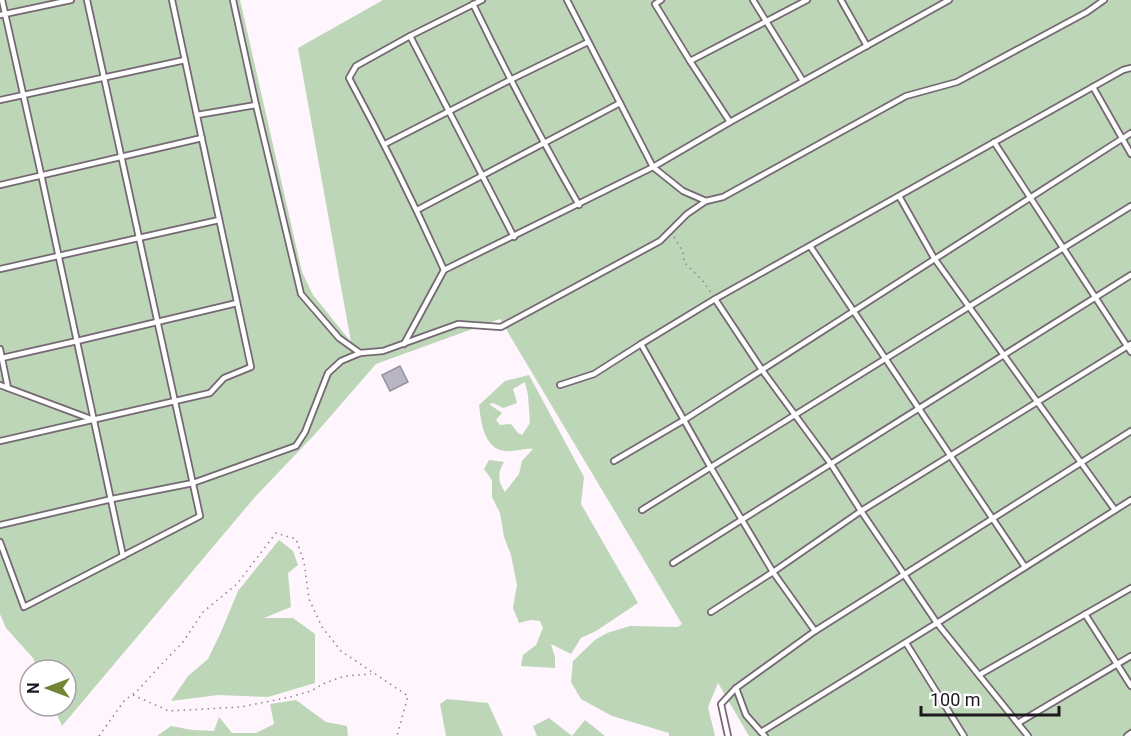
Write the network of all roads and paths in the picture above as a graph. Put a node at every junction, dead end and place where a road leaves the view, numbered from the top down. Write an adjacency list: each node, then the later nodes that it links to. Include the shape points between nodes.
1 (2, 0): 15 (lane)
2 (71, 0): 15 (lane)
3 (87, 0): 23 (lane)
4 (172, 0): 20 (lane)
5 (233, 0): 30 (lane)
6 (482, 0): 14 (lane)
7 (567, 0): 18 (lane)
8 (661, 0): 21 (lane, via 655,4)
9 (753, 0): 16 (lane)
10 (807, 0): 16 (lane)
11 (841, 0): 19 (lane)
12 (949, 0): 19 (lane)
13 (1104, 0): 48 (lane, via 957,82 906,96 723,197)
14 (473, 4): 17 (lane); 24 (lane)
15 (2, 14): 27 (lane)
16 (765, 22): 21 (lane); 25 (lane)
17 (410, 36): 31 (lane); 38 (lane, via 356,66 349,78)
18 (588, 42): 24 (lane); 29 (lane)
19 (867, 46): 25 (lane)
20 (185, 60): 23 (lane); 32 (lane)
21 (690, 62): 33 (lane)
22 (1131, 68): 26 (lane)
23 (104, 78): 27 (lane); 41 (lane)
24 (510, 80): 31 (lane); 39 (lane)
25 (803, 81): 33 (lane)
26 (1093, 87): 36 (lane); 37 (lane)
27 (23, 95): 28 (lane); 43 (lane)
28 (0, 100)
29 (620, 103): 39 (lane); 42 (lane)
30 (256, 105): 32 (lane); 74 (lane, via 301,294 339,338)
31 (449, 112): 38 (lane); 44 (lane)
32 (197, 115): 35 (lane)
33 (730, 122): 42 (lane)
34 (1131, 133): 36 (lane)
35 (202, 138): 41 (lane); 52 (lane)
36 (1122, 138): 40 (lane); 47 (lane)
37 (994, 142): 46 (lane); 47 (lane)
38 (385, 144): 51 (lane)
39 (544, 144): 44 (lane); 49 (lane)
40 (1131, 154)
41 (121, 156): 43 (lane); 55 (lane)
42 (653, 167): 48 (lane, via 683,191); 49 (lane)
43 (41, 174): 45 (lane); 68 (lane)
44 (482, 176): 51 (lane); 54 (lane)
45 (0, 185)
46 (899, 196): 56 (lane); 58 (lane)
47 (1030, 197): 57 (lane); 58 (lane)
48 (706, 201): 53 (lane)
49 (579, 204): 54 (lane)
50 (1131, 206): 57 (lane)
51 (417, 210): 60 (lane)
52 (219, 220): 55 (lane); 64 (lane)
53 (670, 231): 63 (path, via 683,252 684,262); 69 (lane, via 660,242 501,327 458,324)
54 (514, 237): 60 (lane)
55 (139, 238): 59 (lane); 67 (lane)
56 (810, 246): 63 (lane); 66 (lane)
57 (1063, 247): 62 (lane); 65 (lane)
58 (934, 258): 65 (lane); 66 (lane)
59 (0, 269)
60 (444, 270): 69 (lane)
61 (1131, 275): 62 (lane)
62 (1096, 298): 71 (lane); 75 (lane)
63 (715, 299): 70 (lane); 78 (lane)
64 (237, 303): 67 (lane); 82 (lane, via 251,367 224,378 210,393)
65 (969, 307): 75 (lane); 77 (lane)
66 (853, 311): 77 (lane); 78 (lane)
67 (157, 322): 68 (lane); 82 (lane)
68 (77, 341): 76 (lane); 86 (lane)
69 (404, 344): 74 (lane)
70 (641, 344): 80 (lane, via 594,374); 87 (lane)
71 (1129, 345): 73 (lane); 83 (lane)
72 (0, 349): 76 (lane)
73 (1131, 352)
74 (360, 353): 95 (lane, via 341,361 328,373 296,446)
75 (1004, 356): 83 (lane); 84 (lane)
76 (2, 358): 81 (lane)
77 (886, 359): 84 (lane); 85 (lane)
78 (762, 370): 85 (lane); 87 (lane)
79 (0, 385): 81 (lane)
80 (560, 385)
81 (8, 388): 86 (lane)
82 (175, 400): 86 (lane); 95 (lane)
83 (1037, 402): 90 (lane); 92 (lane)
84 (919, 409): 90 (lane); 93 (lane)
85 (796, 416): 93 (lane); 94 (lane)
86 (93, 419): 89 (lane); 96 (lane)
87 (684, 420): 91 (lane); 94 (lane)
88 (1131, 431): 92 (lane)
89 (0, 441)
90 (950, 456): 100 (lane); 102 (lane)
91 (614, 461)
92 (1081, 463): 99 (lane); 102 (lane)
93 (831, 464): 100 (lane); 101 (lane)
94 (711, 468): 98 (lane); 101 (lane)
95 (193, 483): 96 (lane); 105 (lane, via 200,516)
96 (112, 499): 103 (lane); 105 (lane)
97 (1131, 500): 99 (lane)
98 (642, 510)
99 (1115, 510): 107 (lane)
100 (861, 511): 108 (lane); 109 (lane)
101 (741, 519): 106 (lane); 108 (lane)
102 (993, 519): 107 (lane); 109 (lane)
103 (0, 525)
104 (0, 543): 105 (lane, via 24,607)
105 (123, 556)
106 (673, 563)
107 (1025, 567): 113 (lane)
108 (773, 572): 111 (lane); 114 (lane)
109 (904, 575): 113 (lane); 114 (lane)
110 (1131, 588): 112 (lane)
111 (711, 612)
112 (1084, 614): 117 (lane); 119 (lane)
113 (937, 624): 115 (lane); 119 (lane)
114 (815, 631): 121 (lane)
115 (906, 643): 125 (lane); 129 (lane)
116 (1131, 656): 117 (lane)
117 (1117, 664): 120 (lane); 123 (lane)
118 (374, 674): 122 (path, via 345,676 290,697 241,706 169,711); 122 (path, via 341,651 322,627 309,599 296,539 276,533 237,584 202,612 183,642); 127 (path, via 408,696)
119 (979, 675): 123 (lane)
120 (1131, 686)
121 (736, 688): 125 (lane, via 747,716); 128 (lane, via 722,704)
122 (132, 695): 126 (path)
123 (1018, 723): 130 (lane)
124 (1131, 733): 131 (lane)
125 (763, 734)
126 (99, 736)
127 (397, 736)
128 (728, 736)
129 (964, 736)
130 (1028, 736)
131 (1127, 736)

